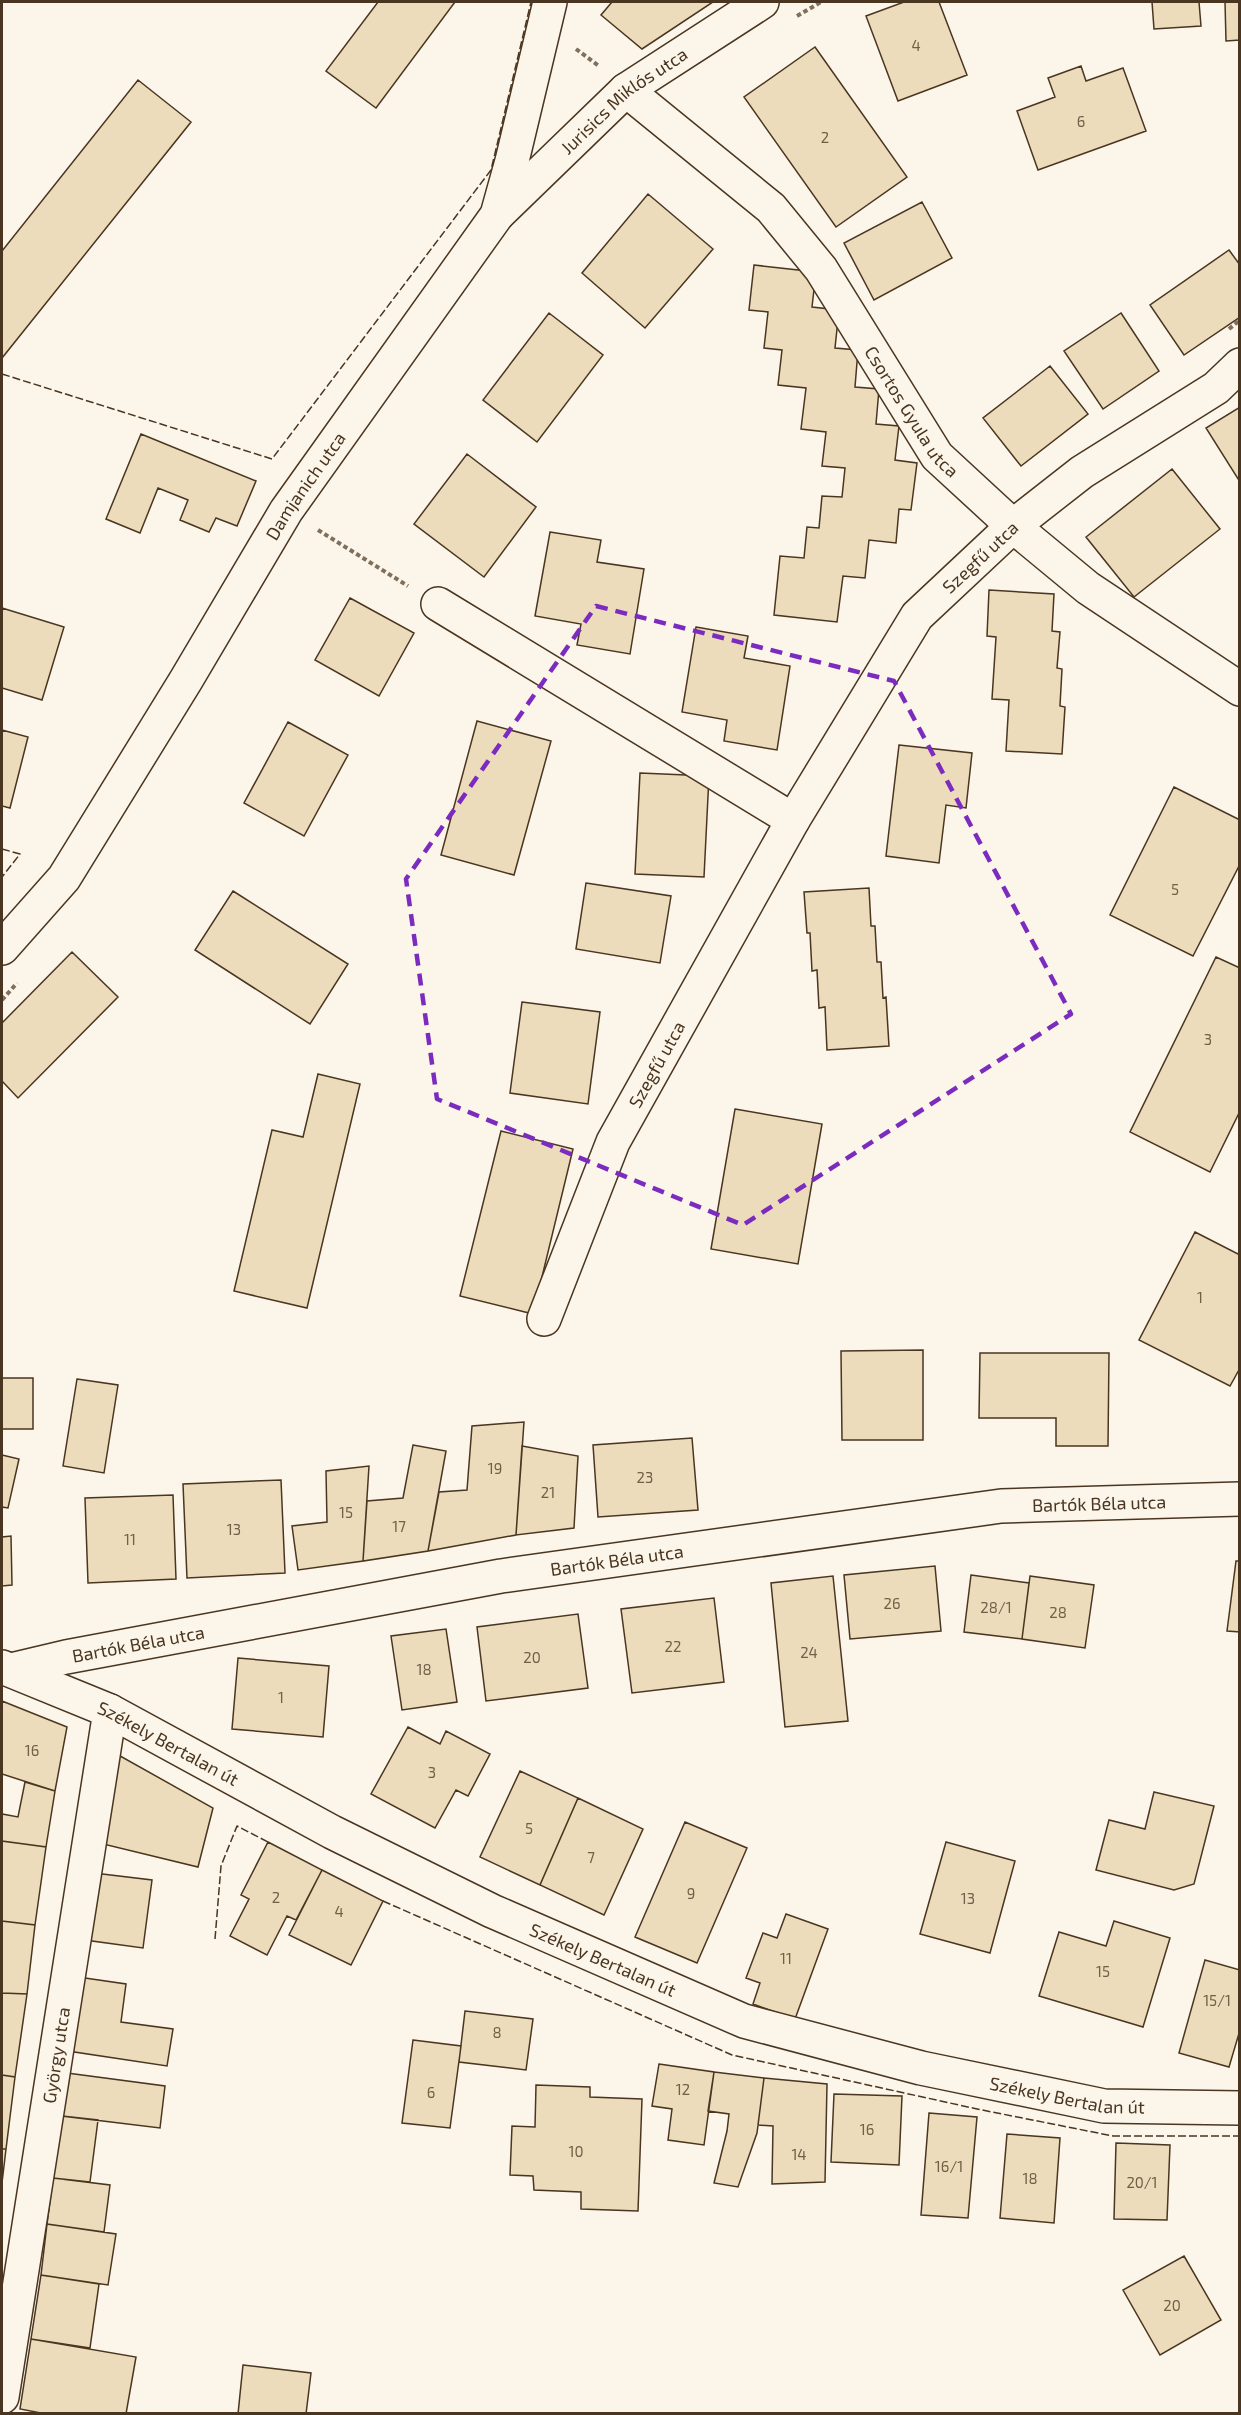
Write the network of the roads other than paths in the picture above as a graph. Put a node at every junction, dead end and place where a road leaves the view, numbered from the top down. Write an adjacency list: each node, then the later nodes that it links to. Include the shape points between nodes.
1 (550, 2): 4 (street, Damjanich utca)
2 (762, 2): 3 (street, Jurisics Miklós utca)
3 (626, 90): 4 (street, Jurisics Miklós utca); 6 (street, Csortos Gyula utca, via 771,208 821,269 937,456)
4 (497, 215): 10 (street, Damjanich utca, via 286,511 64,878)
5 (1239, 365): 6 (street, Szegfű utca, via 1216,388 1082,472)
6 (1013, 526): 8 (street, Csortos Gyula utca, via 1088,588); 9 (street, Szegfű utca, via 917,616)
7 (438, 604): 9 (street)
8 (1239, 689)
9 (793, 820): 11 (street, Szegfű utca, via 613,1142)
10 (2, 948)
11 (544, 1319)
12 (1239, 1499): 13 (street, Bartók Béla utca, via 1001,1506 501,1576)
13 (6, 1669): 14 (street, Székely Bertalan út)
14 (110, 1711): 15 (street, Székely Bertalan út, via 332,1832 482,1905 744,2021 921,2068 1104,2106); 16 (street, György utca)
15 (1239, 2108)
16 (2, 2397)

